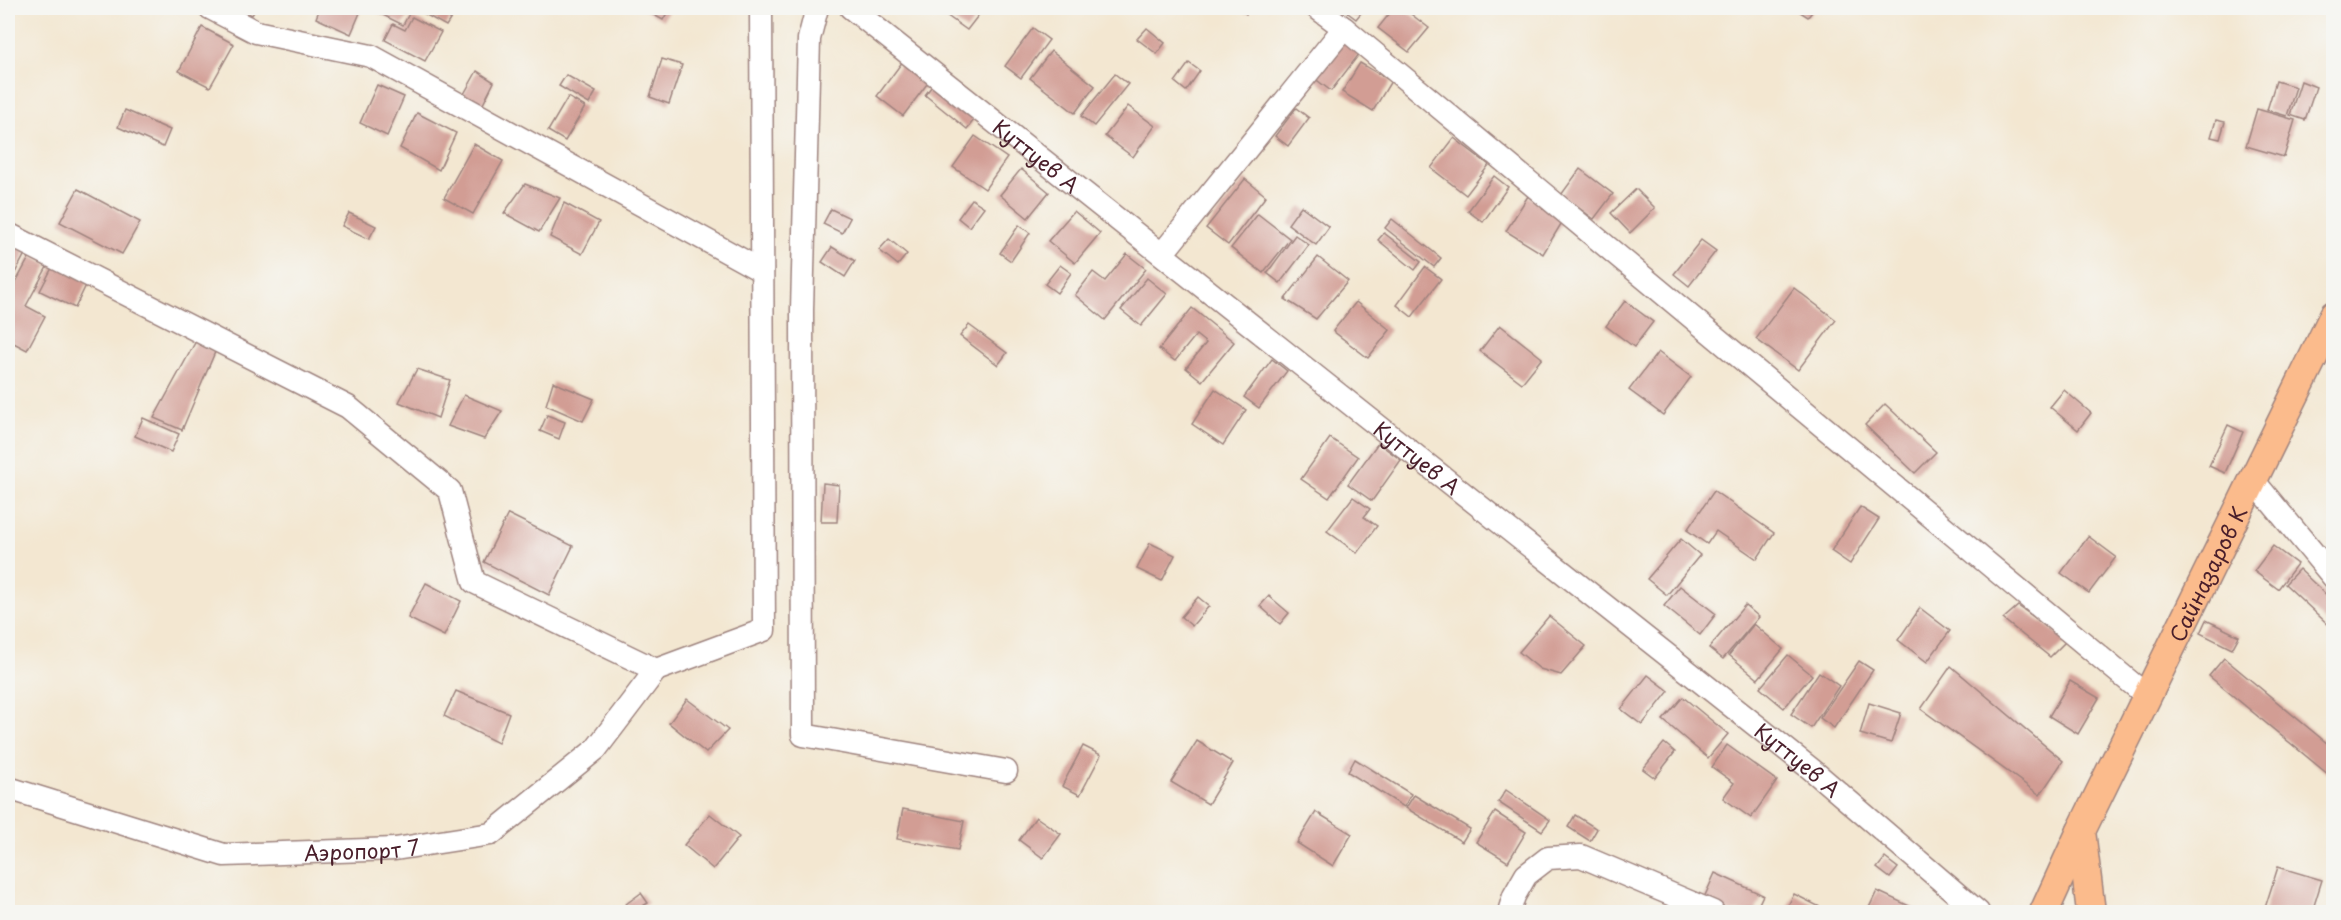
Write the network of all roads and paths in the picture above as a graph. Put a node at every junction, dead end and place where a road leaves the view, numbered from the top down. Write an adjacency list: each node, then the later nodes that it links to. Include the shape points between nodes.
1 (210, 8): 9 (street, via 256,32 371,56)
2 (761, 8): 9 (street)
3 (817, 8): 15 (street, via 809,39 803,287 803,735)
4 (851, 8): 8 (street, Куттуев А)
5 (1317, 8): 6 (street)
6 (1344, 28): 8 (street); 14 (street)
7 (8, 234): 13 (street, via 348,407 450,491 474,582)
8 (1162, 254): 20 (street, Куттуев А, via 1811,769)
9 (762, 271): 13 (street, via 764,630)
10 (2334, 315): 11 (main road, Сайназаров К)
11 (2253, 480): 12 (street); 14 (main road, Сайназаров К)
12 (2334, 578)
13 (656, 670): 16 (street, Аэропорт 7, via 596,749 491,834 395,849 224,855)
14 (2147, 696): 17 (main road, Сайназаров К)
15 (1006, 771)
16 (8, 788)
17 (2081, 831): 21 (main road, Сайназаров К); 22 (main road)
18 (1509, 912): 19 (street, via 1526,875 1548,858 1581,856)
19 (1713, 912)
20 (1978, 912)
21 (2044, 912)
22 (2091, 912)

